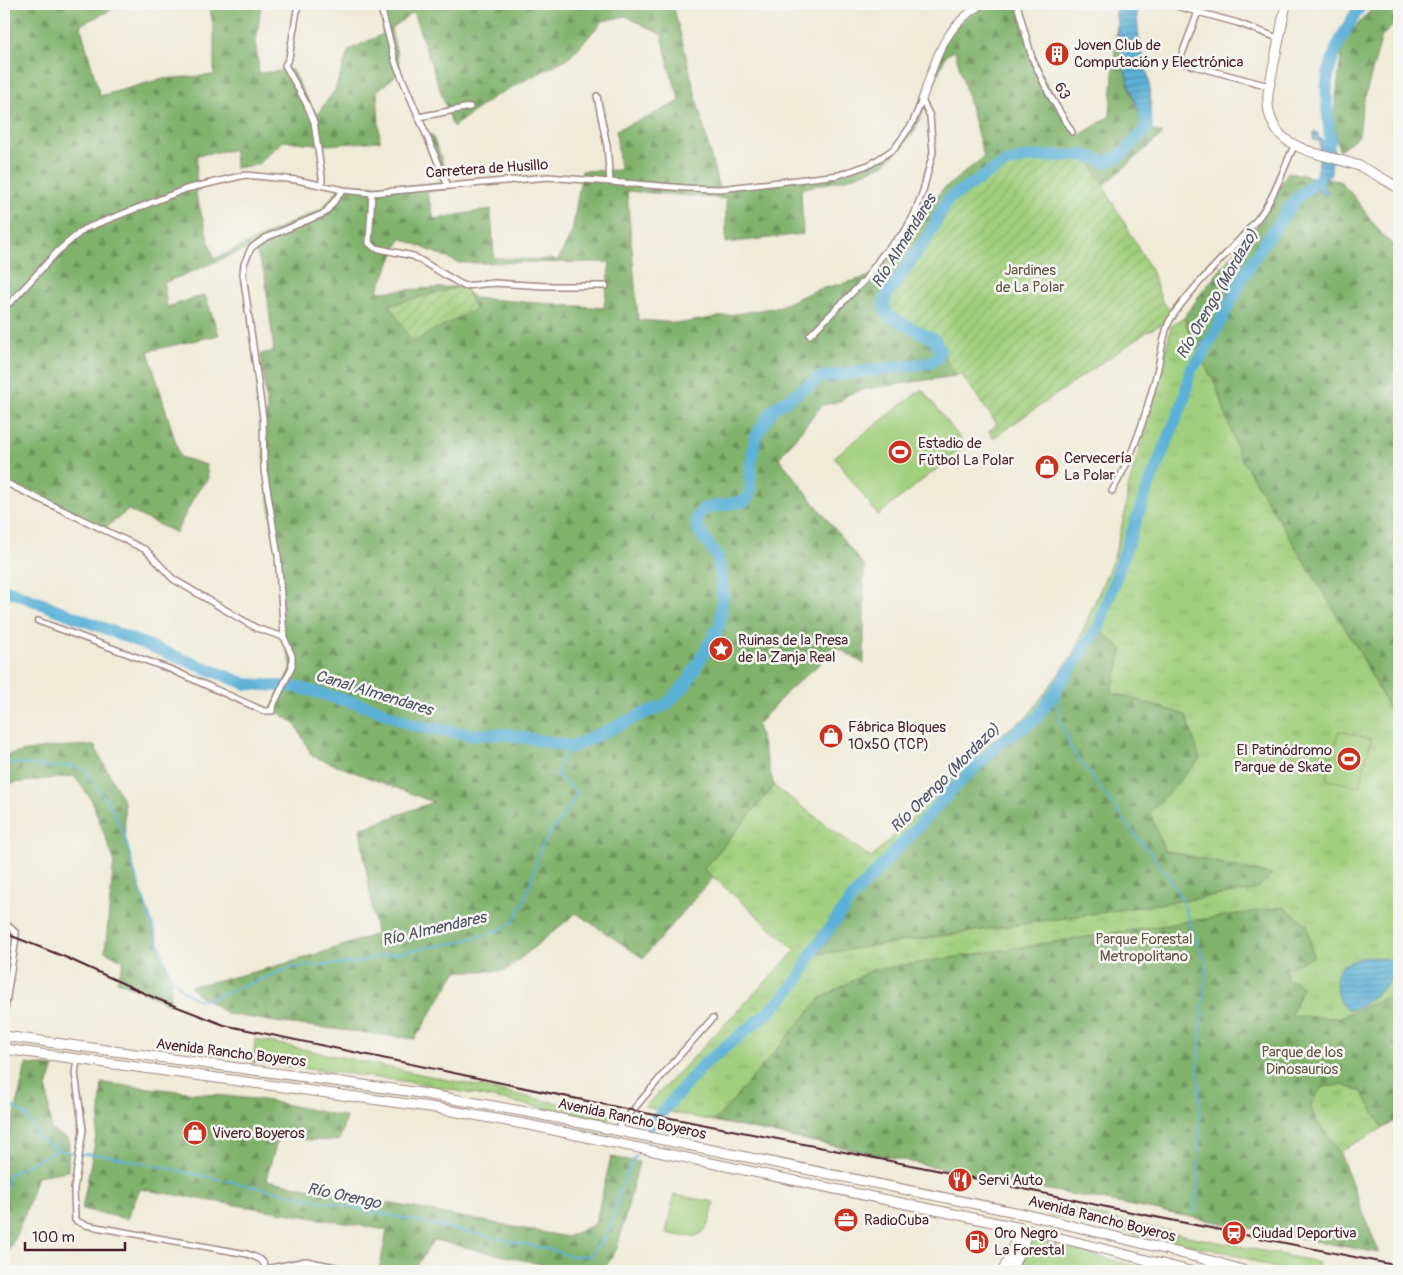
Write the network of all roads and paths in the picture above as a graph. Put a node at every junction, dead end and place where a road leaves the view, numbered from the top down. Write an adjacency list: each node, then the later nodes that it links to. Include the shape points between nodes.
1 (298, 4): 18 (street, via 285,65 314,122)
2 (380, 4): 14 (street, via 396,64)
3 (982, 4): 12 (street, Carretera de Husillo, via 949,32 935,60)
4 (1017, 4): 15 (street, 63, via 1032,58)
5 (1201, 4): 8 (street)
6 (1286, 4): 9 (main road)
7 (1176, 6): 8 (street)
8 (1198, 12): 9 (street); 10 (street, via 1179,62)
9 (1278, 38): 10 (main road)
10 (1269, 86): 16 (main road, via 1267,100 1272,123 1280,135)
11 (597, 96): 17 (street)
12 (922, 100): 17 (street, Carretera de Husillo, via 912,124 895,148 871,164 839,175 720,189); 25 (street, via 930,116 933,152 914,215 864,281)
13 (470, 107): 14 (street)
14 (419, 117): 19 (street)
15 (1072, 132)
16 (1298, 148): 20 (main road, via 1361,167); 27 (street, via 1259,216 1169,321 1134,446)
17 (610, 181): 19 (street, Carretera de Husillo, via 541,177)
18 (322, 185): 21 (street, Carretera de Husillo); 24 (street, Carretera de Husillo, via 245,175 186,189 84,229)
19 (448, 186): 22 (street, Carretera de Husillo)
20 (1399, 188)
21 (343, 190): 22 (street, Carretera de Husillo); 29 (street, via 325,213 265,238 251,248 244,264 263,418 264,470 278,556)
22 (372, 193): 23 (street, via 369,243 374,248 413,256 464,286 494,283)
23 (606, 286)
24 (4, 307)
25 (810, 335)
26 (4, 482): 29 (street, via 146,550 173,579 256,628)
27 (1112, 491)
28 (38, 621): 29 (street, via 172,670 264,711 272,711 292,667 292,656)
29 (284, 637)
30 (4, 922): 31 (street, via 16,933)
31 (4, 1016)
32 (713, 1018): 36 (street)
33 (4, 1036): 36 (main road, Avenida Rancho Boyeros, via 414,1092)
34 (4, 1050): 35 (main road, Avenida Rancho Boyeros)
35 (77, 1060): 39 (main road, Avenida Rancho Boyeros, via 430,1107); 40 (street, via 82,1130 74,1189 75,1220 247,1254 262,1259)
36 (616, 1130): 37 (main road, Avenida Rancho Boyeros)
37 (995, 1208): 38 (main road, Avenida Rancho Boyeros); 39 (main road)
38 (1054, 1221): 39 (main road, via 1034,1219); 45 (main road, Avenida Rancho Boyeros)
39 (1028, 1230): 42 (main road); 43 (main road); 44 (main road, Avenida Rancho Boyeros)
40 (266, 1270): 41 (street, via 306,1261)
41 (355, 1271)
42 (1003, 1271)
43 (1011, 1271)
44 (1190, 1271)
45 (1246, 1271)

